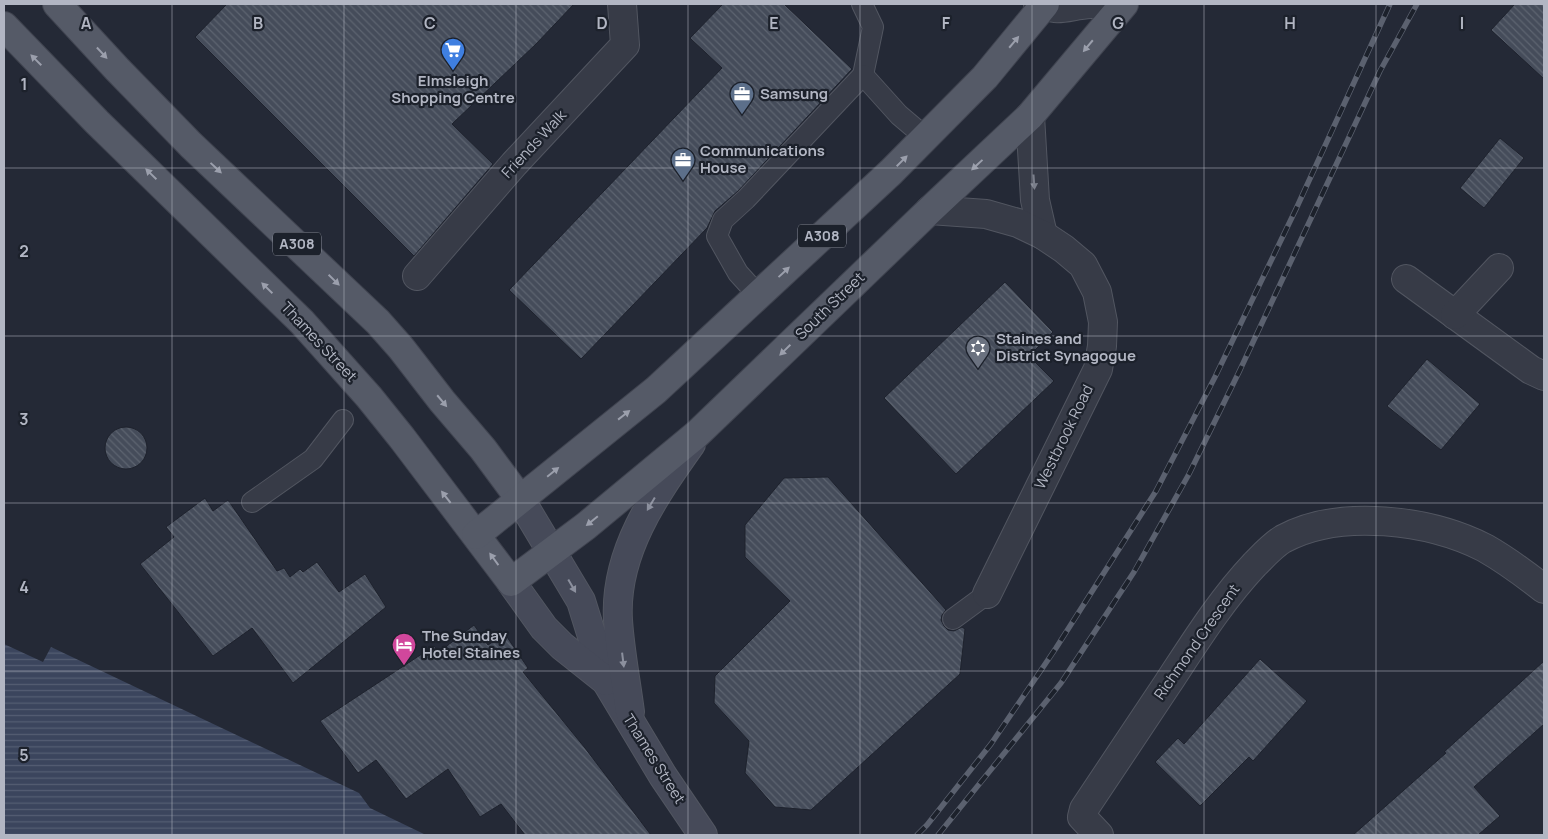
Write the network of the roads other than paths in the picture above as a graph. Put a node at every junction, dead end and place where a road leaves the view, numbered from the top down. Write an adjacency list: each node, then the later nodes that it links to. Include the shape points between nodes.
1 (57, 4): 20 (main road, Thames Street / A308, one-way to 20, via 191,145 378,322)
2 (622, 4): 13 (street, Friends Walk, via 625,45 514,164)
3 (862, 4): 7 (lane, via 873,27)
4 (1040, 5): 5 (lane, via 1063,13); 9 (main road, A308, one-way to 4, via 984,77)
5 (1122, 6): 8 (main road, South Street, one-way to 8)
6 (4, 26): 22 (main road, Thames Street, one-way to 6, via 369,398 302,322 91,116)
7 (863, 75): 9 (lane, via 899,115); 15 (lane, via 723,220 718,236 738,273)
8 (1030, 116): 10 (main road, South Street, one-way to 10); 11 (street, one-way to 11, via 1035,200)
9 (925, 137): 15 (main road, A308, one-way to 9)
10 (930, 210): 11 (street, Westbrook Road, via 986,214 1018,223); 19 (main road, South Street, one-way to 19)
11 (1043, 235): 26 (street, Westbrook Road, via 1083,265 1097,292 1103,322 1102,346 1098,369)
12 (1498, 268): 16 (street)
13 (417, 276)
14 (1406, 279): 16 (street)
15 (758, 296): 20 (main road, A308, one-way to 15, via 656,390)
16 (1455, 315): 17 (street)
17 (1544, 376)
18 (343, 420): 21 (lane, via 313,459)
19 (698, 434): 23 (main road, South Street, one-way to 23); 29 (main road, one-way to 29, via 641,519 626,560 618,619)
20 (520, 499): 22 (main road, A308); 23 (main road, Thames Street)
21 (252, 502)
22 (476, 535): 24 (main road, Thames Street, one-way to 22)
23 (552, 552): 24 (main road, South Street); 28 (main road, Thames Street, one-way to 28, via 581,601)
24 (511, 582): 28 (main road, Thames Street, via 544,628)
25 (1544, 589): 31 (street, Richmond Crescent, via 1518,568 1484,548 1422,526 1353,522 1317,526 1283,539 1234,586 1084,809 1082,817)
26 (987, 594): 27 (lane)
27 (953, 619)
28 (606, 681): 29 (main road, Thames Street)
29 (631, 722): 30 (main road, Thames Street)
30 (703, 835)
31 (1099, 835)

